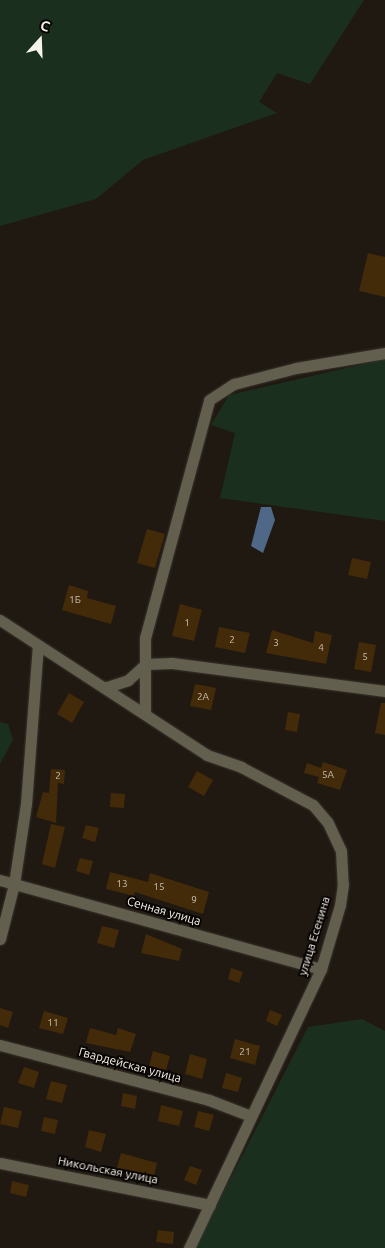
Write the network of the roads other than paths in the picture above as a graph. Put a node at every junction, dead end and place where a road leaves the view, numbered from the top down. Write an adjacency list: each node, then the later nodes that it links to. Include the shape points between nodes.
1 (385, 353): 4 (street, via 296,368 234,384 209,400 167,564 152,604 145,638)
2 (0, 620): 3 (street, улица Есенина)
3 (38, 646): 5 (street, улица Есенина); 9 (street, via 26,804)
4 (146, 664): 5 (street, via 128,680); 6 (street, via 254,672); 7 (street)
5 (107, 687): 7 (street, улица Есенина)
6 (385, 691)
7 (145, 713): 11 (street, улица Есенина, via 166,731 207,755 241,767 313,805 328,823 341,852 343,884)
8 (0, 880): 9 (street, Сенная улица)
9 (14, 884): 10 (street); 11 (street, Сенная улица)
10 (0, 939)
11 (321, 970): 13 (street, улица Есенина)
12 (0, 1045): 13 (street, Гвардейская улица, via 209,1100)
13 (252, 1116): 15 (street, улица Есенина)
14 (0, 1163): 15 (street, Никольская улица)
15 (210, 1204): 16 (street, улица Есенина)
16 (189, 1248)

